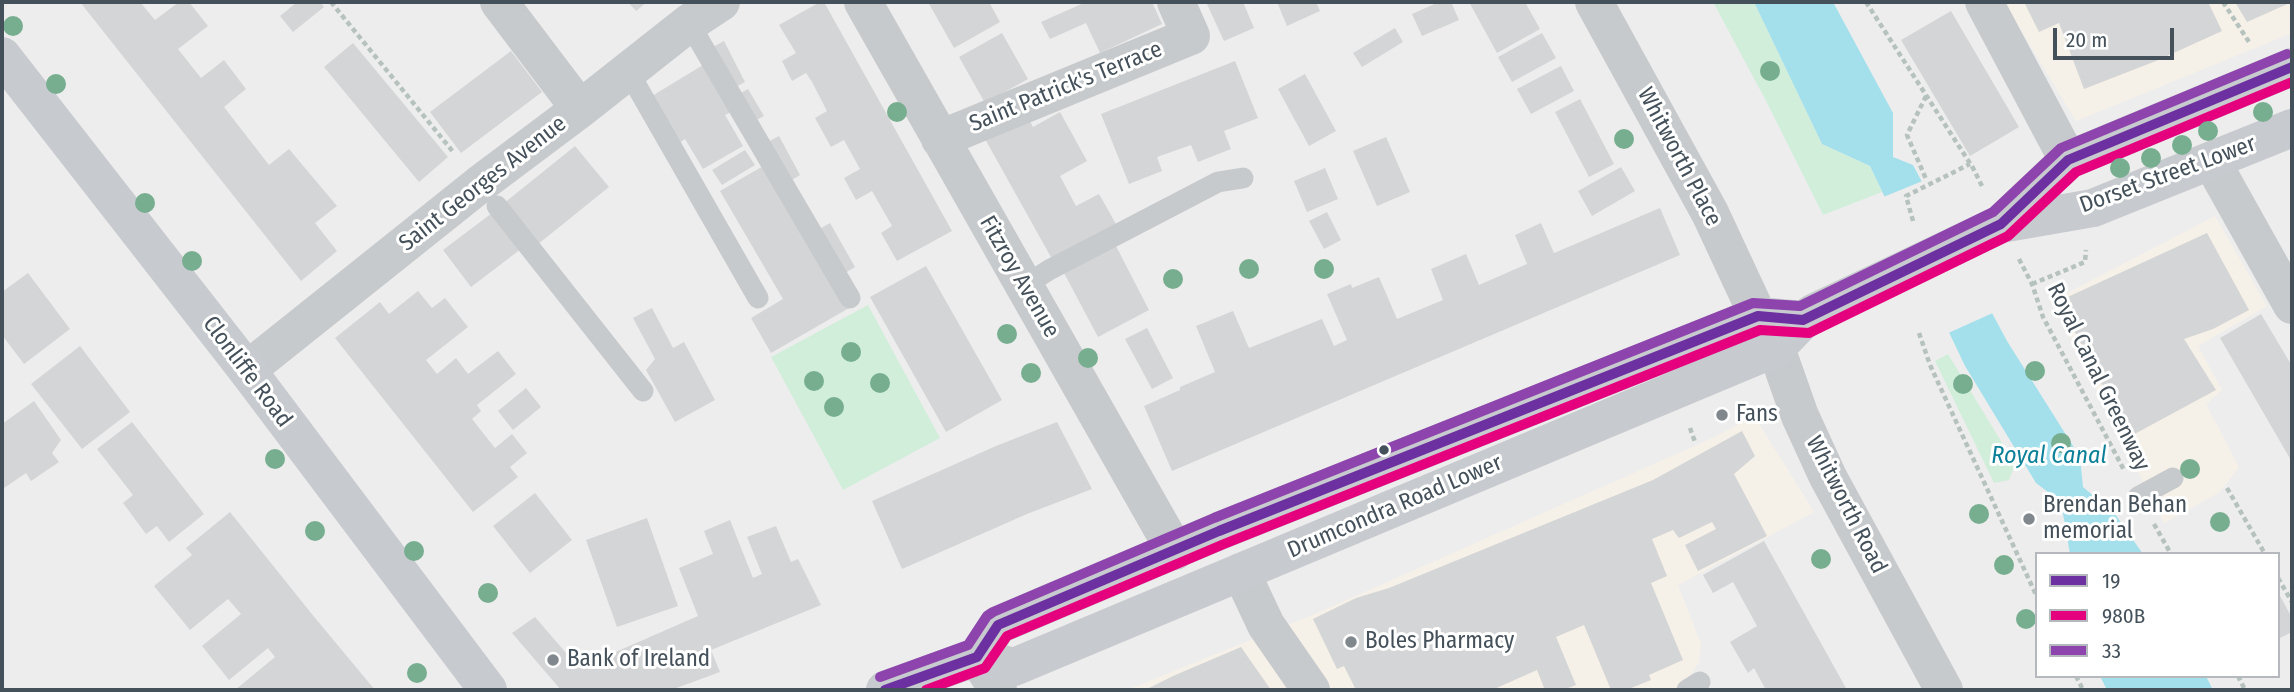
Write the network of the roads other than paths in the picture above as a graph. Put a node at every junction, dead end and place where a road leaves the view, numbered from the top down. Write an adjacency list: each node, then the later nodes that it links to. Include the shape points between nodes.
1 (499, 2): 11 (street)
2 (721, 2): 7 (street, Saint Georges Avenue)
3 (863, 2): 13 (street, Fitzroy Avenue)
4 (1175, 2): 13 (street, Saint Patrick's Terrace, via 1191,36)
5 (1594, 2): 23 (street, Whitworth Place, via 1710,213)
6 (1984, 2): 14 (street)
7 (689, 23): 9 (street, Saint Georges Avenue); 21 (lane)
8 (2292, 67): 14 (main road, Dorset Street Lower)
9 (628, 71): 11 (street, Saint Georges Avenue); 20 (lane)
10 (7, 75): 24 (main road, Clonliffe Road)
11 (580, 109): 24 (street, Saint Georges Avenue)
12 (2292, 128): 15 (main road, Dorset Street Lower)
13 (940, 139): 19 (street, Fitzroy Avenue)
14 (2068, 160): 18 (main road, Dorset Street Lower)
15 (2212, 162): 18 (main road, Dorset Street Lower, via 2093,208); 22 (street)
16 (1242, 178): 19 (lane, via 1218,182)
17 (497, 206): 25 (lane)
18 (1994, 227): 23 (main road, Drumcondra Road Lower)
19 (1024, 286): 28 (street, Fitzroy Avenue)
20 (758, 298)
21 (850, 298)
22 (2292, 304)
23 (1767, 332): 28 (main road, Drumcondra Road Lower); 29 (main road, Drumcondra Road Lower); 35 (street, Whitworth Road, via 1828,477)
24 (247, 370): 31 (main road, Clonliffe Road)
25 (643, 391)
26 (2173, 478): 27 (lane)
27 (2138, 497)
28 (1175, 551): 30 (main road, Drumcondra Road Lower, via 998,625)
29 (1241, 572): 30 (main road, Drumcondra Road Lower, via 1014,667); 34 (street, via 1266,625)
30 (977, 657): 32 (main road); 33 (street)
31 (488, 690)
32 (885, 690)
33 (998, 690)
34 (1311, 690)
35 (1944, 690)

